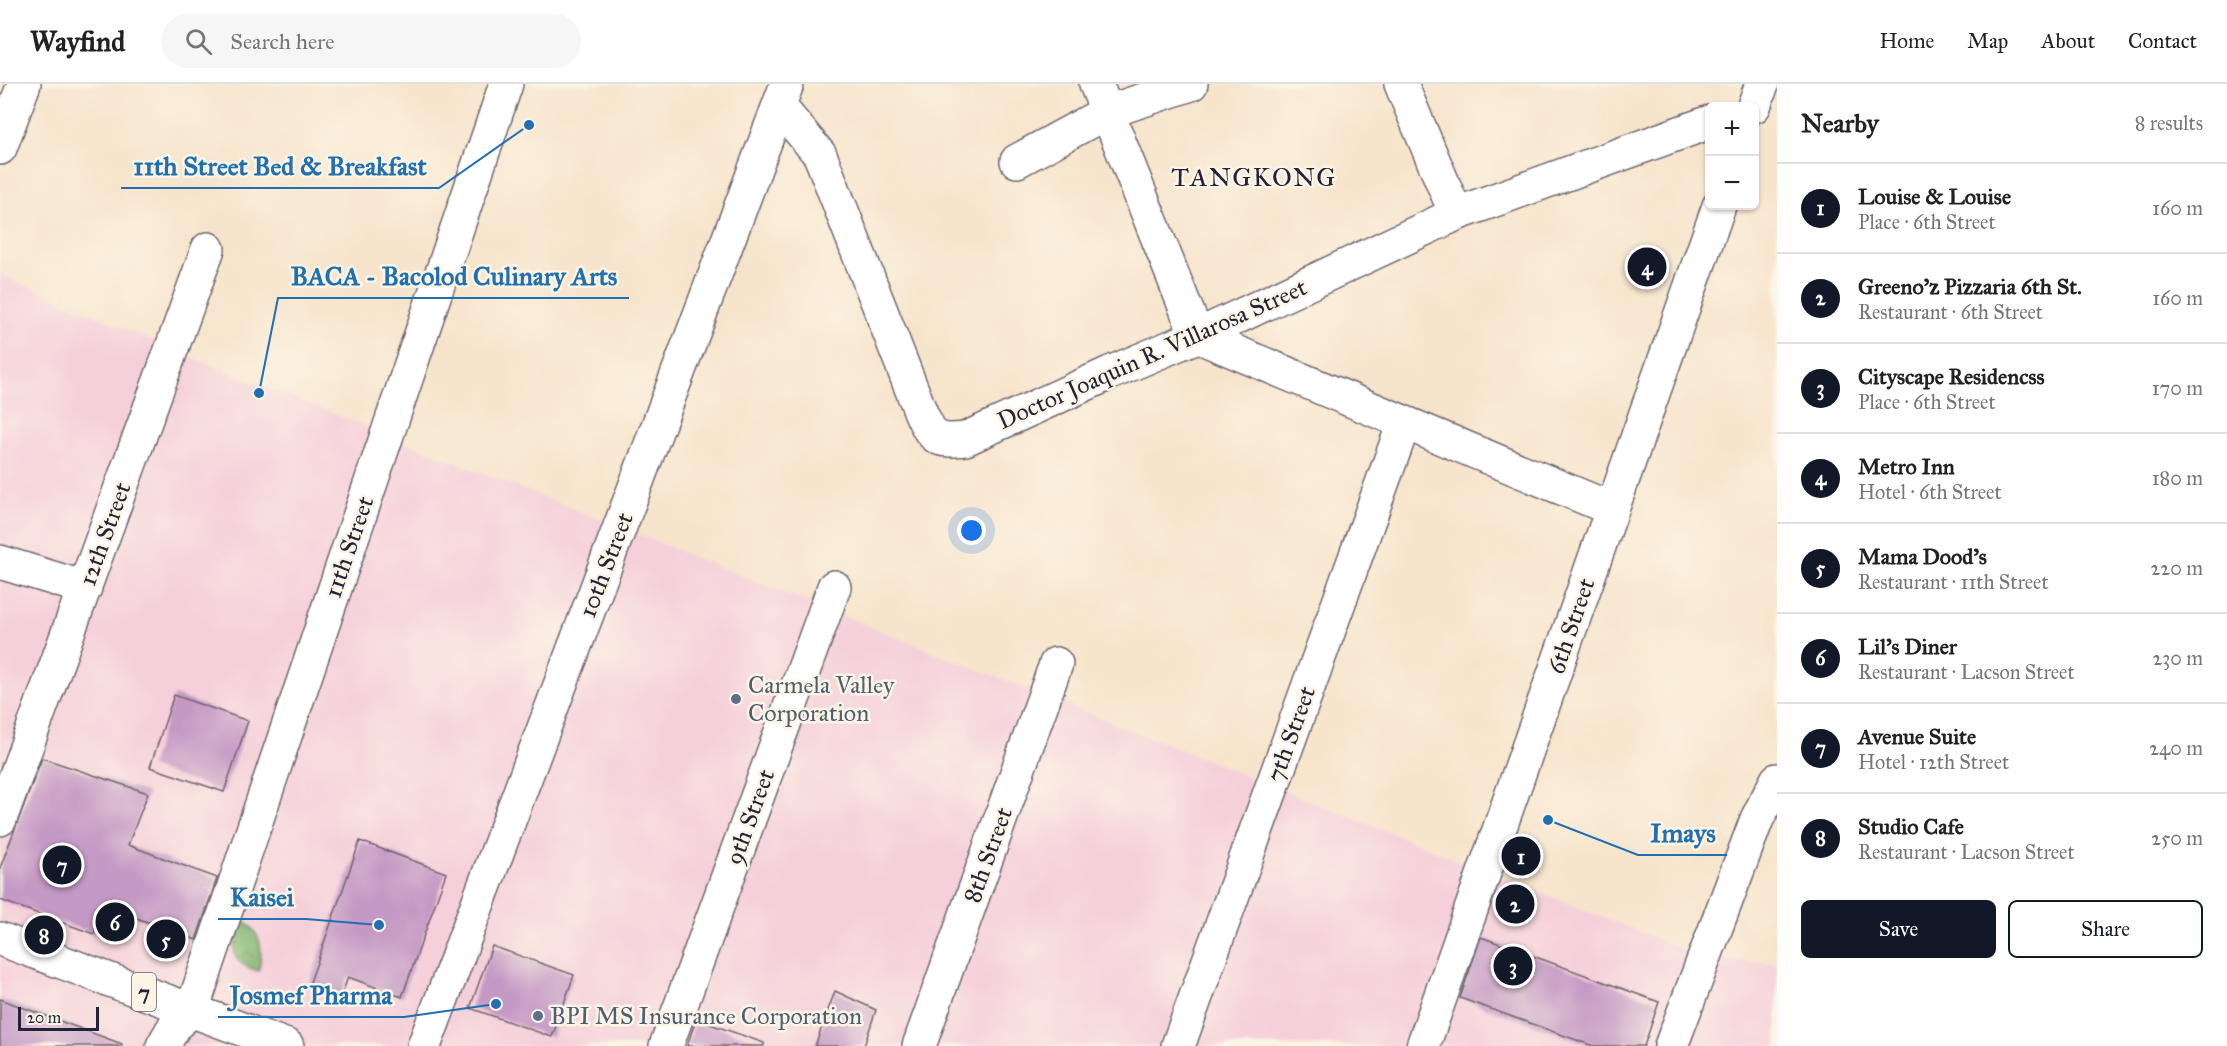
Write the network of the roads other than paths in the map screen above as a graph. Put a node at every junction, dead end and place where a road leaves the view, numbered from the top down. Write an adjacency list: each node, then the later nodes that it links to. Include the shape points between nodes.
1 (24, 84): 8 (street)
2 (507, 84): 23 (street, 11th Street)
3 (1191, 84): 6 (street)
4 (1401, 84): 11 (street)
5 (783, 95): 13 (street, Doctor Joaquin R. Villarosa Street, via 820,155 921,413 930,432 944,441 965,439); 26 (street, 10th Street)
6 (1101, 98): 9 (street); 13 (street)
7 (1705, 124): 11 (street, Doctor Joaquin R. Villarosa Street)
8 (0, 148)
9 (1017, 161)
10 (1718, 210): 15 (street, 6th Street)
11 (1456, 214): 13 (street, Doctor Joaquin R. Villarosa Street)
12 (208, 249): 18 (street, 12th Street)
13 (1197, 336): 14 (street)
14 (1404, 423): 15 (street); 29 (street, 7th Street)
15 (1612, 509): 30 (street, 6th Street)
16 (0, 562): 18 (street)
17 (834, 587): 27 (street, 9th Street)
18 (85, 588): 21 (street, 12th Street)
19 (1056, 664): 28 (street, 8th Street)
20 (1777, 780): 31 (street, via 1757,819)
21 (0, 819)
22 (0, 939): 23 (street, 7)
23 (192, 1010): 24 (street, via 174,1025); 25 (street, 7)
24 (163, 1046)
25 (287, 1046)
26 (424, 1046)
27 (666, 1046)
28 (919, 1046)
29 (1178, 1046)
30 (1423, 1046)
31 (1671, 1046)

